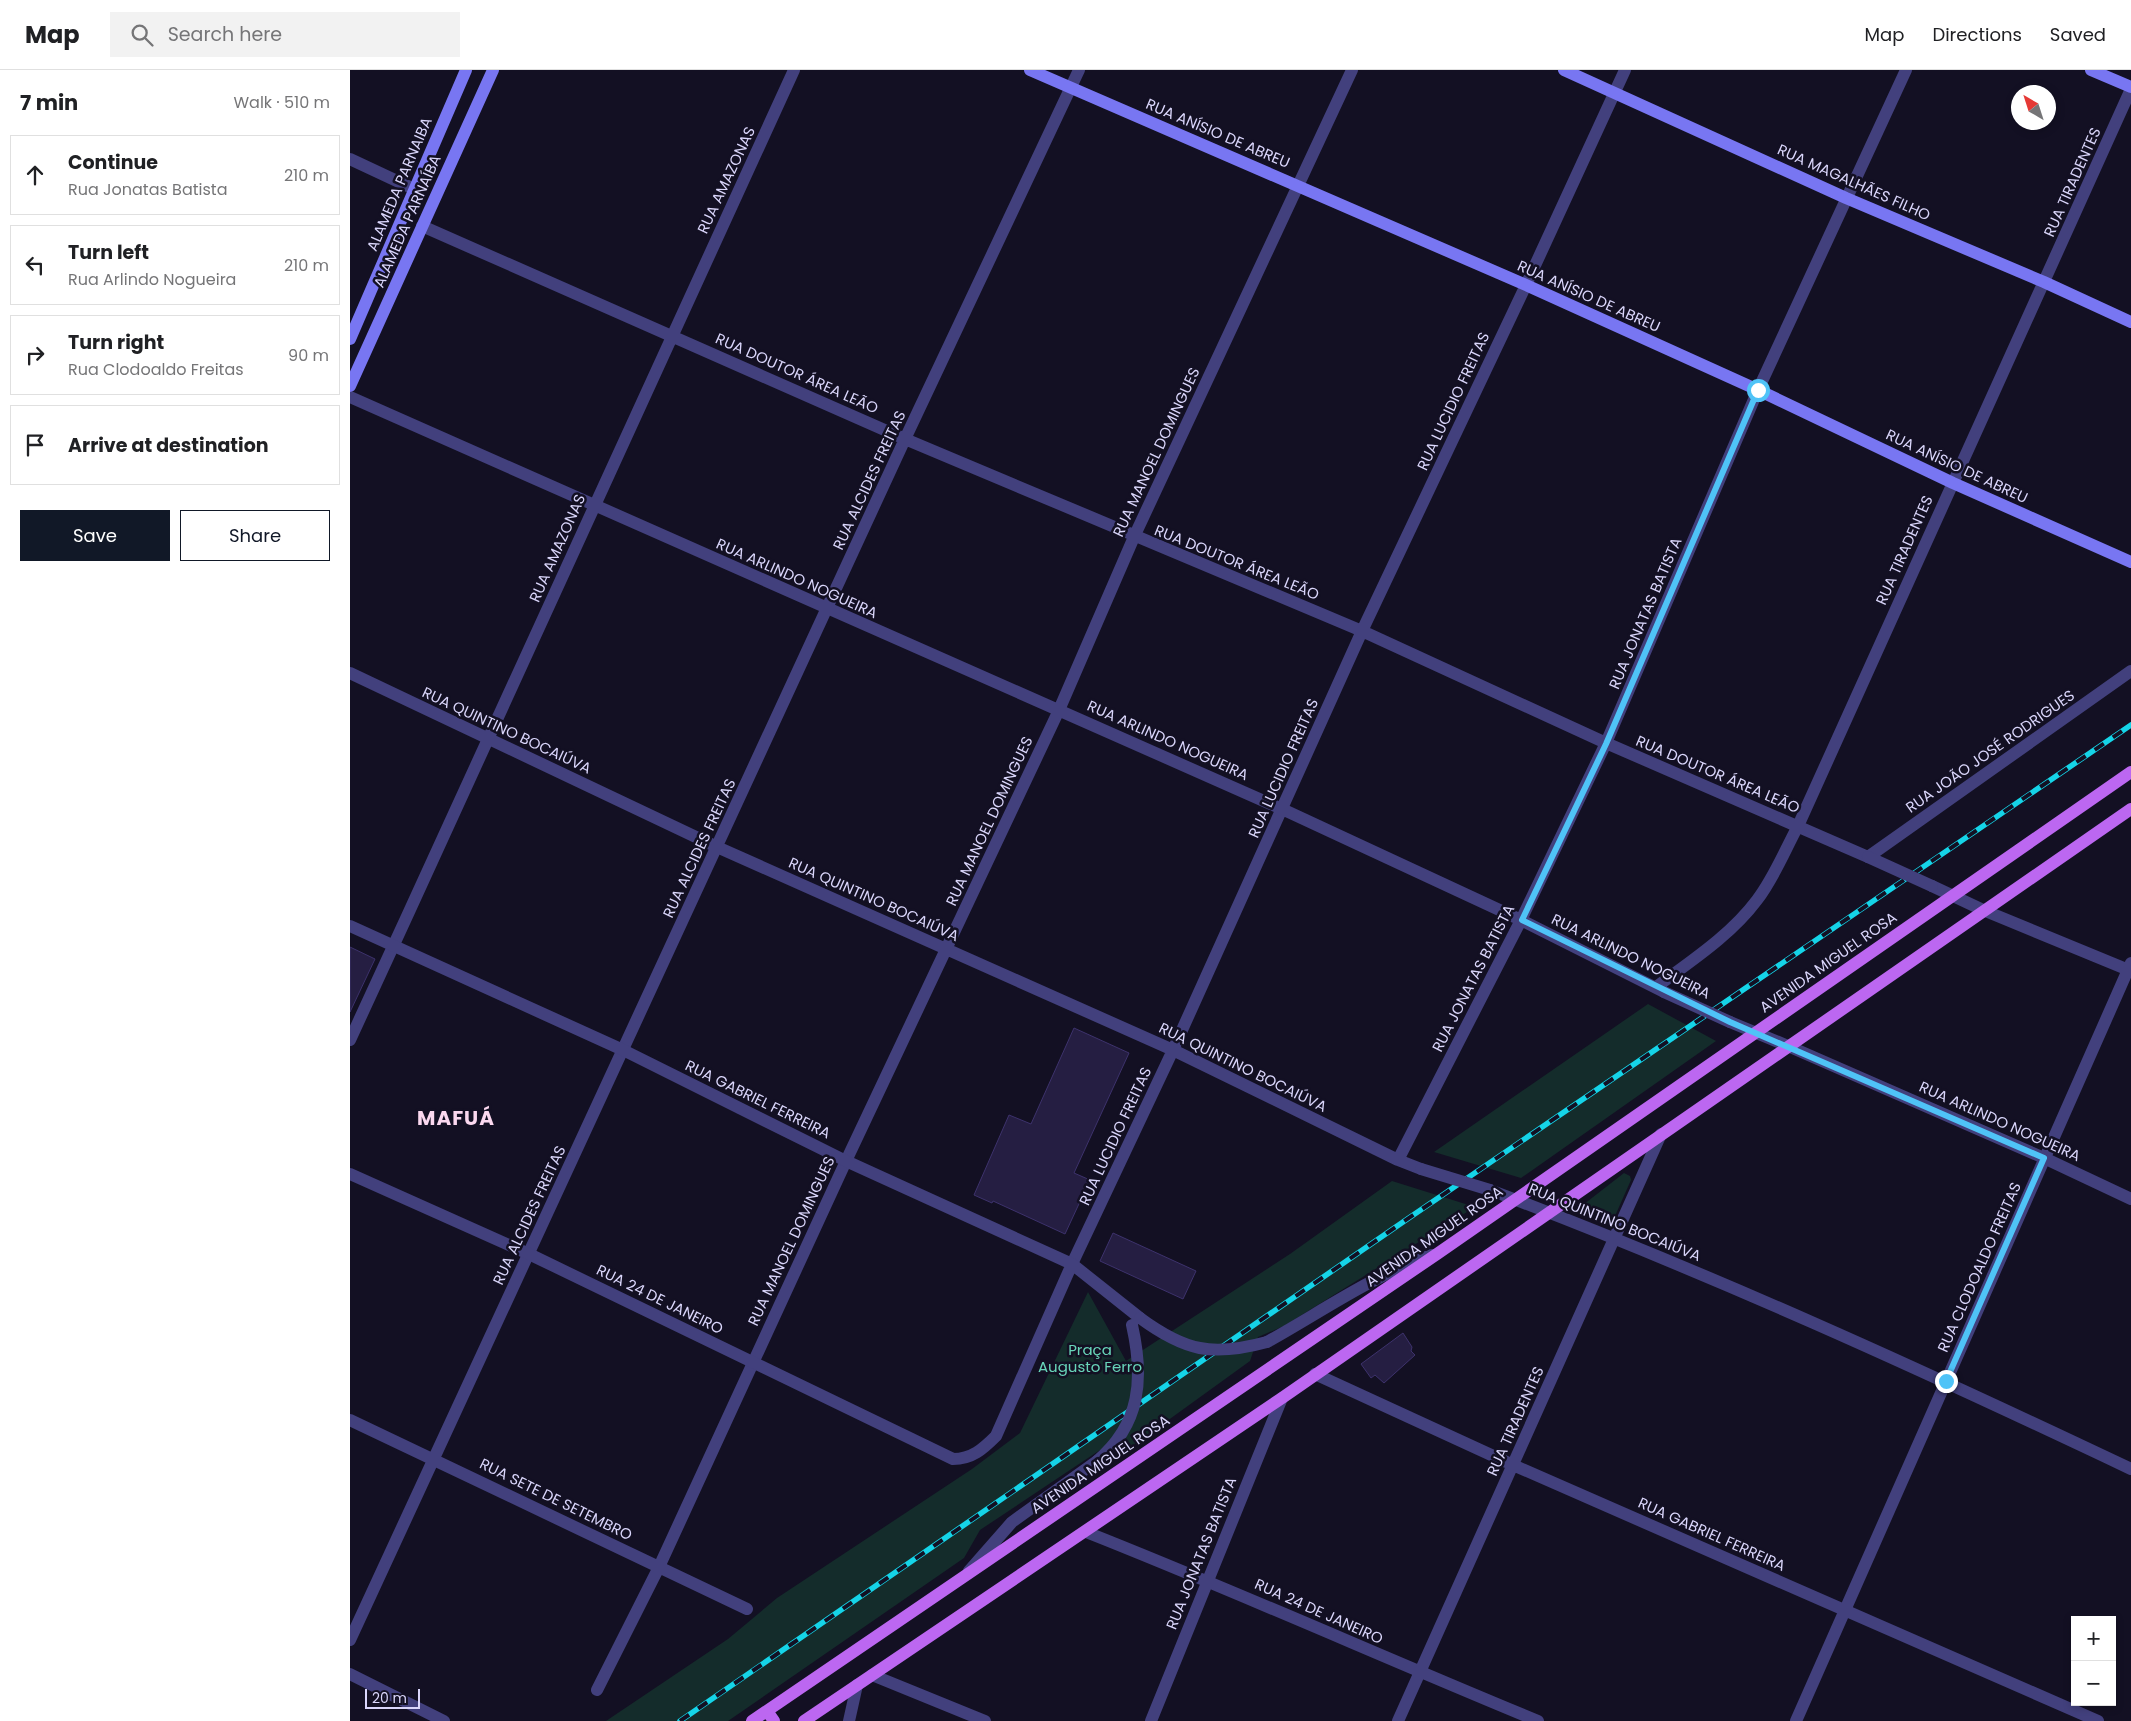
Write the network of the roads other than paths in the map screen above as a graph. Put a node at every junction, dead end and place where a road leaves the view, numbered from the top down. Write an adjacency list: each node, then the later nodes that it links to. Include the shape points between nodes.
1 (466, 70): 16 (main road, ALAMEDA PARNAIBA)
2 (493, 70): 18 (main road, ALAMEDA PARNAÍBA)
3 (794, 70): 22 (street, RUA AMAZONAS)
4 (1030, 70): 11 (main road, RUA ANÍSIO DE ABREU)
5 (1079, 70): 11 (street, RUA ALCIDES FREITAS)
6 (1352, 70): 15 (street, RUA MANOEL DOMINGUES)
7 (1564, 70): 13 (main road, RUA MAGALHÃES FILHO)
8 (1625, 70): 13 (street, RUA LUCIDIO FREITAS)
9 (1906, 70): 17 (street, RUA JONATAS BATISTA)
10 (2091, 70): 12 (main road)
11 (1071, 88): 15 (main road, RUA ANÍSIO DE ABREU); 27 (street, RUA ALCIDES FREITAS)
12 (2131, 88): 19 (street, RUA TIRADENTES)
13 (1615, 92): 17 (main road, RUA MAGALHÃES FILHO); 20 (street, RUA LUCIDIO FREITAS)
14 (350, 159): 16 (street)
15 (1298, 185): 20 (main road, RUA ANÍSIO DE ABREU); 30 (street, RUA MANOEL DOMINGUES)
16 (414, 189): 23 (main road, ALAMEDA PARNAIBA)
17 (1846, 198): 19 (main road, RUA MAGALHÃES FILHO); 25 (street, RUA JONATAS BATISTA)
18 (422, 226): 22 (street, RUA DOUTOR ÁREA LEÃO); 24 (main road, ALAMEDA PARNAÍBA)
19 (2044, 282): 21 (main road, RUA MAGALHÃES FILHO); 28 (street, RUA TIRADENTES)
20 (1526, 285): 25 (main road, RUA ANÍSIO DE ABREU); 33 (street, RUA LUCIDIO FREITAS)
21 (2131, 322)
22 (673, 335): 27 (street, RUA DOUTOR ÁREA LEÃO); 29 (street, RUA AMAZONAS)
23 (350, 339)
24 (350, 386)
25 (1758, 390): 28 (main road, RUA ANÍSIO DE ABREU); 38 (street, RUA JONATAS BATISTA)
26 (350, 398): 29 (street, RUA ARLINDO NOGUEIRA)
27 (906, 439): 30 (street, RUA DOUTOR ÁREA LEÃO); 32 (street, RUA ALCIDES FREITAS)
28 (1952, 483): 31 (main road, RUA ANÍSIO DE ABREU); 42 (street, RUA TIRADENTES)
29 (595, 504): 32 (street, RUA ARLINDO NOGUEIRA); 37 (street, RUA AMAZONAS)
30 (1134, 537): 33 (street, RUA DOUTOR ÁREA LEÃO); 36 (street, RUA MANOEL DOMINGUES)
31 (2131, 562)
32 (827, 610): 36 (street, RUA ARLINDO NOGUEIRA); 43 (street, RUA ALCIDES FREITAS)
33 (1362, 631): 38 (street, RUA DOUTOR ÁREA LEÃO); 40 (street, RUA LUCIDIO FREITAS)
34 (2131, 671): 44 (street, RUA JOÃO JOSÉ RODRIGUES)
35 (350, 673): 37 (street, RUA QUINTINO BOCAIÚVA)
36 (1059, 710): 40 (street, RUA ARLINDO NOGUEIRA); 50 (street, RUA MANOEL DOMINGUES)
37 (490, 740): 43 (street, RUA QUINTINO BOCAIÚVA); 49 (street, RUA AMAZONAS)
38 (1606, 744): 42 (street, RUA DOUTOR ÁREA LEÃO); 47 (street, RUA JONATAS BATISTA)
39 (2131, 772): 45 (main road, AVENIDA MIGUEL ROSA)
40 (1282, 809): 47 (street, RUA ARLINDO NOGUEIRA); 57 (street, RUA LUCIDIO FREITAS)
41 (2131, 809): 46 (main road)
42 (1798, 826): 44 (street, RUA DOUTOR ÁREA LEÃO); 52 (street, RUA TIRADENTES, via 1758,900 1737,923)
43 (717, 847): 50 (street, RUA QUINTINO BOCAIÚVA); 56 (street, RUA ALCIDES FREITAS)
44 (1868, 857): 45 (street, RUA DOUTOR ÁREA LEÃO, bridge)
45 (1953, 894): 46 (street, RUA DOUTOR ÁREA LEÃO); 53 (main road, AVENIDA MIGUEL ROSA)
46 (1983, 910): 51 (street, RUA DOUTOR ÁREA LEÃO); 55 (main road)
47 (1522, 920): 52 (street, RUA ARLINDO NOGUEIRA); 60 (street, RUA JONATAS BATISTA)
48 (350, 926): 49 (street, RUA GABRIEL FERREIRA)
49 (393, 946): 54 (street, RUA AMAZONAS); 56 (street, RUA GABRIEL FERREIRA)
50 (947, 949): 57 (street, RUA QUINTINO BOCAIÚVA); 61 (street, RUA MANOEL DOMINGUES)
51 (2130, 968): 59 (street, RUA CLODOALDO FREITAS)
52 (1660, 990): 53 (street, RUA ARLINDO NOGUEIRA, bridge)
53 (1756, 1033): 55 (street, RUA ARLINDO NOGUEIRA); 63 (main road, AVENIDA MIGUEL ROSA)
54 (350, 1040)
55 (1788, 1046): 58 (main road); 59 (street, RUA ARLINDO NOGUEIRA)
56 (623, 1050): 61 (street, RUA GABRIEL FERREIRA); 67 (street, RUA ALCIDES FREITAS)
57 (1173, 1050): 60 (street, RUA QUINTINO BOCAIÚVA); 69 (street, RUA LUCIDIO FREITAS)
58 (1662, 1134): 65 (main road); 66 (street, RUA TIRADENTES)
59 (2044, 1158): 64 (street, RUA ARLINDO NOGUEIRA); 73 (street, RUA CLODOALDO FREITAS)
60 (1398, 1160): 63 (street, RUA QUINTINO BOCAIÚVA, bridge)
61 (846, 1161): 69 (street, RUA GABRIEL FERREIRA); 71 (street, RUA MANOEL DOMINGUES)
62 (350, 1174): 67 (street, RUA 24 DE JANEIRO)
63 (1515, 1199): 65 (street, RUA QUINTINO BOCAIÚVA); 68 (main road, AVENIDA MIGUEL ROSA)
64 (2131, 1199)
65 (1549, 1211): 66 (street, RUA QUINTINO BOCAIÚVA); 72 (main road)
66 (1616, 1237): 73 (street, RUA QUINTINO BOCAIÚVA); 78 (street, RUA TIRADENTES)
67 (530, 1254): 71 (street, RUA 24 DE JANEIRO); 76 (street, RUA ALCIDES FREITAS)
68 (1437, 1254): 70 (street, bridge, via 1404,1264 1380,1276 1267,1342 1224,1350 1200,1349); 82 (main road, AVENIDA MIGUEL ROSA)
69 (1072, 1264): 70 (street, RUA GABRIEL FERREIRA, via 1124,1306); 77 (street, RUA LUCIDIO FREITAS, via 996,1436 982,1450 965,1459)
70 (1136, 1322): 82 (street, RUA GABRIEL FERREIRA, bridge, via 1138,1392 1134,1409 1117,1440 1097,1461 1012,1522)
71 (753, 1361): 77 (street, RUA 24 DE JANEIRO); 81 (street, RUA MANOEL DOMINGUES)
72 (1315, 1374): 74 (main road); 78 (street, RUA GABRIEL FERREIRA)
73 (1946, 1381): 79 (street, RUA QUINTINO BOCAIÚVA); 85 (street, RUA CLODOALDO FREITAS)
74 (1282, 1398): 80 (main road); 83 (street, RUA JONATAS BATISTA)
75 (350, 1420): 76 (street, RUA SETE DE SETEMBRO)
76 (433, 1458): 81 (street, RUA SETE DE SETEMBRO); 86 (street, RUA ALCIDES FREITAS)
77 (953, 1459)
78 (1513, 1464): 85 (street, RUA GABRIEL FERREIRA); 87 (street, RUA TIRADENTES)
79 (2131, 1469)
80 (1086, 1532): 83 (street, RUA 24 DE JANEIRO); 89 (main road)
81 (659, 1567): 84 (street, RUA SETE DE SETEMBRO); 91 (street, RUA MANOEL DOMINGUES)
82 (964, 1576): 92 (main road, AVENIDA MIGUEL ROSA)
83 (1207, 1580): 87 (street, RUA 24 DE JANEIRO); 98 (street, RUA JONATAS BATISTA)
84 (747, 1609)
85 (1846, 1610): 101 (street, RUA CLODOALDO FREITAS); 102 (street, RUA GABRIEL FERREIRA)
86 (350, 1640)
87 (1420, 1673): 99 (street, RUA TIRADENTES); 100 (street, RUA 24 DE JANEIRO)
88 (350, 1674): 93 (street)
89 (872, 1675): 90 (main road); 97 (street)
90 (857, 1684): 95 (main road); 96 (street)
91 (597, 1690)
92 (770, 1716): 94 (main road, AVENIDA MIGUEL ROSA)
93 (444, 1721)
94 (752, 1721)
95 (804, 1721)
96 (848, 1721)
97 (985, 1721)
98 (1151, 1721)
99 (1398, 1721)
100 (1538, 1721)
101 (1796, 1721)
102 (2098, 1721)

